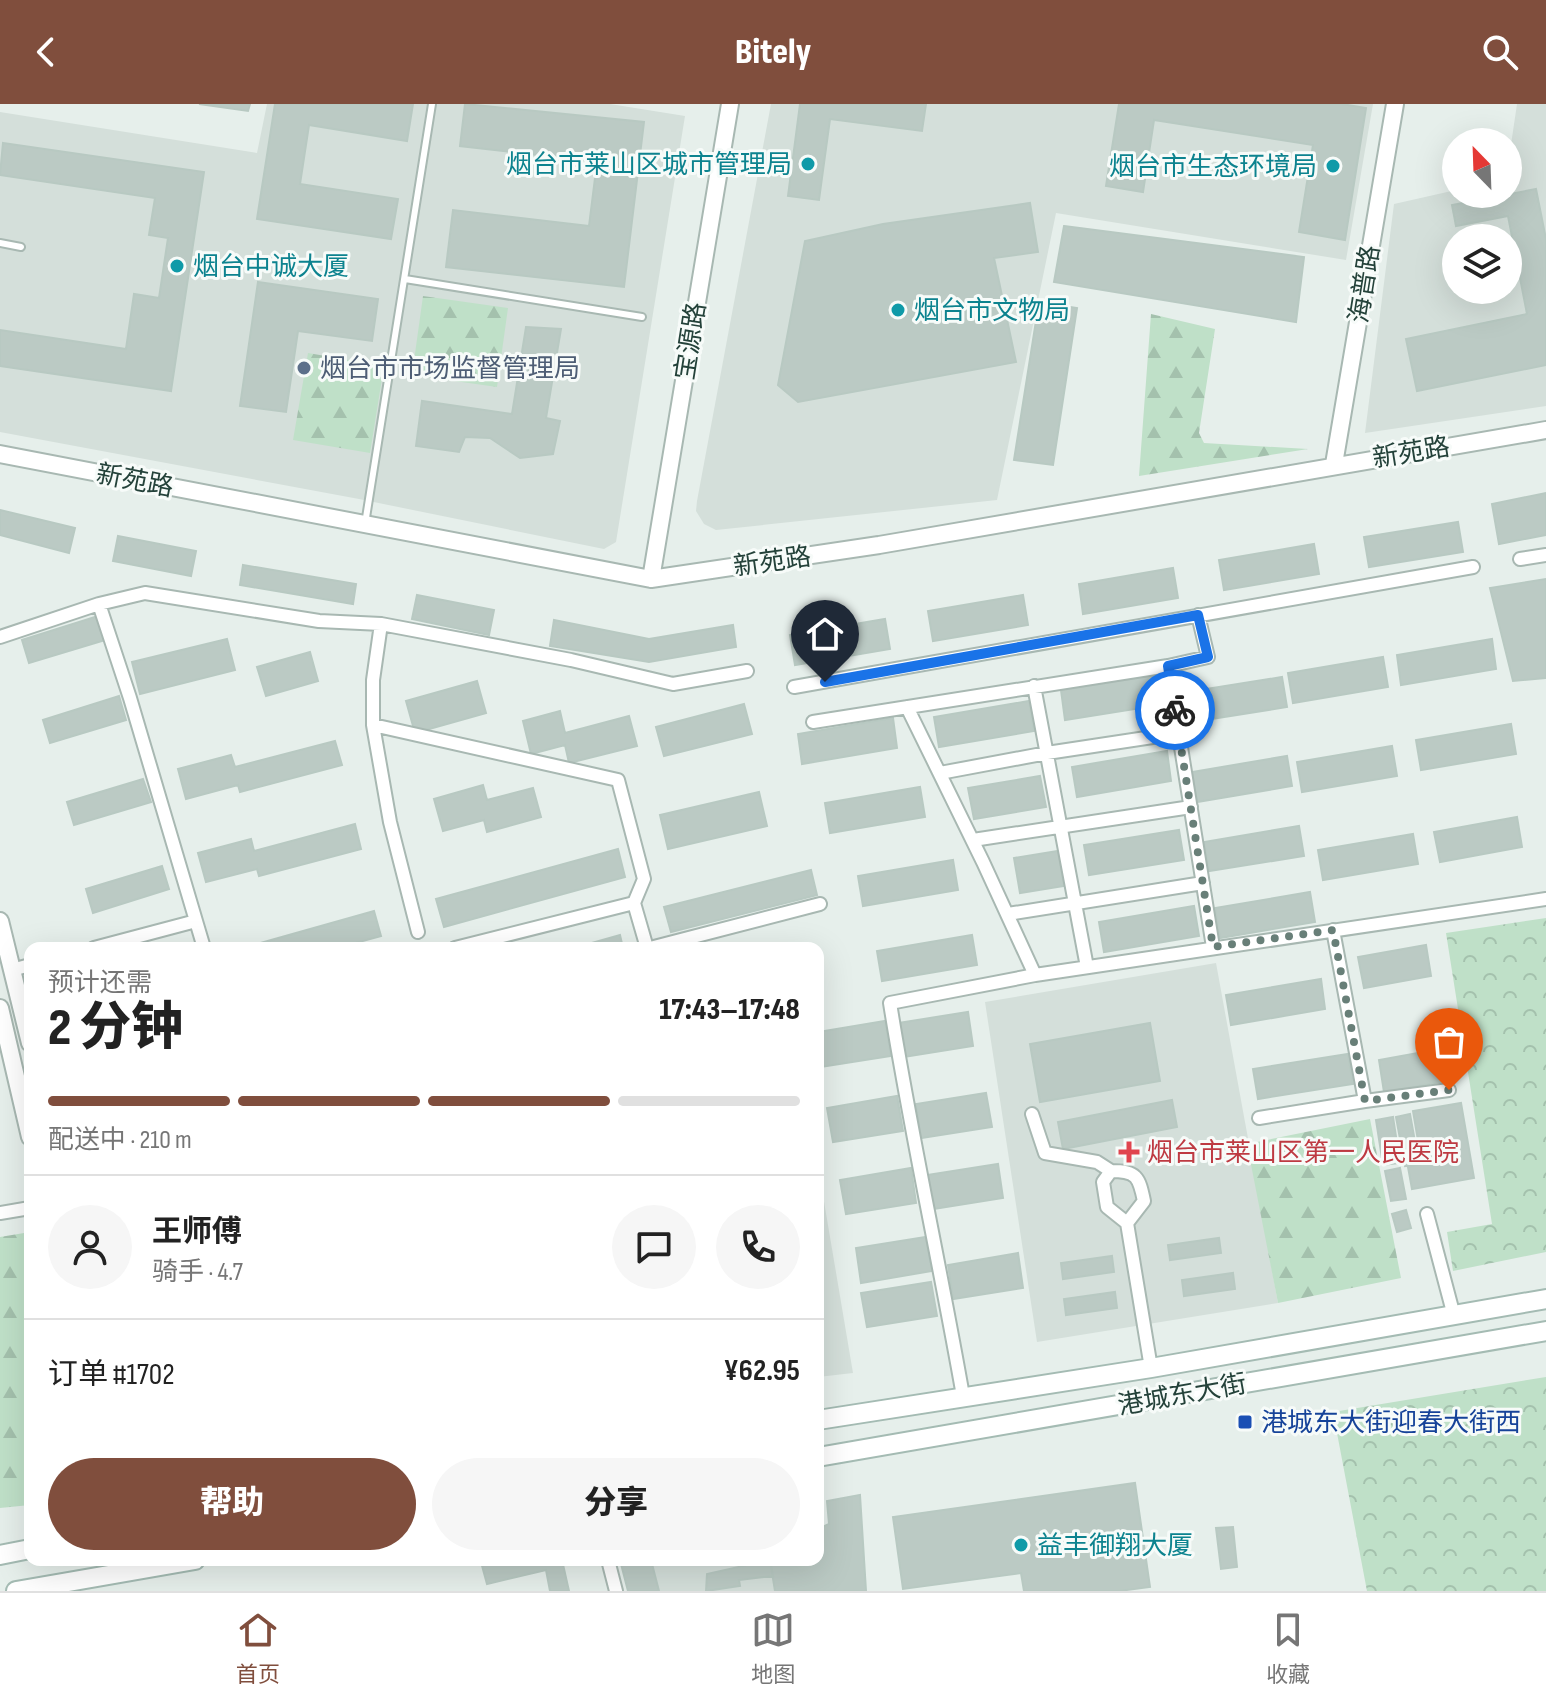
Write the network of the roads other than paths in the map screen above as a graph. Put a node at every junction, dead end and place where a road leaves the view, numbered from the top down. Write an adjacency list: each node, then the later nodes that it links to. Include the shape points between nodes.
1 (432, 104): 6 (lane)
2 (730, 104): 15 (street, 宝源路)
3 (1395, 104): 10 (street, 海普路)
4 (0, 243): 5 (lane)
5 (21, 247)
6 (405, 279): 7 (lane); 11 (lane)
7 (642, 317)
8 (1546, 430): 10 (street, 新苑路)
9 (0, 454): 11 (street, 新苑路)
10 (1334, 464): 15 (street, 新苑路, via 879,545)
11 (365, 524): 15 (street, 新苑路)
12 (1546, 555): 13 (street)
13 (1520, 559)
14 (1473, 567): 17 (street)
15 (651, 579)
16 (99, 604): 18 (street, via 145,593 319,621); 19 (street); 40 (street)
17 (1198, 615): 20 (street, via 1208,657); 23 (street)
18 (381, 624): 21 (street, via 673,684); 26 (street)
19 (0, 637)
20 (1168, 666): 22 (street); 27 (street)
21 (747, 671)
22 (1034, 686): 24 (street); 28 (street)
23 (794, 687)
24 (907, 707): 25 (street); 29 (street)
25 (813, 722)
26 (373, 725): 35 (street, via 618,780 644,879); 42 (street)
27 (1179, 733): 28 (street); 30 (street)
28 (1047, 753): 29 (street); 31 (street)
29 (940, 773): 32 (street)
30 (1191, 807): 31 (street); 33 (street)
31 (1062, 827): 32 (street); 36 (street)
32 (973, 840): 38 (street)
33 (1203, 883): 36 (street); 48 (street)
34 (1546, 899): 41 (street)
35 (634, 903): 45 (street); 46 (street)
36 (1076, 903): 38 (street); 50 (street)
37 (820, 904): 47 (street)
38 (1008, 914): 52 (street)
39 (0, 921): 51 (street)
40 (196, 921): 43 (street); 44 (street)
41 (1333, 930): 48 (street); 56 (street)
42 (418, 932)
43 (117, 942)
44 (202, 942)
45 (479, 942)
46 (646, 942)
47 (671, 942)
48 (1213, 947): 50 (street)
49 (24, 967): 51 (street)
50 (1087, 967): 52 (street)
51 (12, 970): 54 (street)
52 (1035, 975): 69 (street, via 890,1003)
53 (0, 1008): 57 (street)
54 (24, 1019)
55 (1449, 1090): 56 (street)
56 (1365, 1101): 59 (street)
57 (24, 1111)
58 (1032, 1114): 60 (street, via 1045,1153 1097,1162)
59 (1259, 1118)
60 (1111, 1171): 64 (street, via 1103,1182 1107,1207); 64 (street, via 1128,1171 1141,1187 1144,1201)
61 (24, 1209): 62 (street)
62 (0, 1213)
63 (1427, 1214): 66 (street)
64 (1127, 1223): 68 (street)
65 (1546, 1299): 66 (main road, 港城东大街)
66 (1454, 1316): 68 (main road, 港城东大街)
67 (1546, 1331): 71 (main road, 港城东大街)
68 (1151, 1368): 69 (main road, 港城东大街)
69 (963, 1396): 70 (main road, 港城东大街)
70 (824, 1419)
71 (824, 1456)
72 (24, 1550): 73 (main road)
73 (0, 1555)
74 (610, 1566): 77 (street)
75 (114, 1567): 76 (main road)
76 (16, 1591)
77 (616, 1591)

